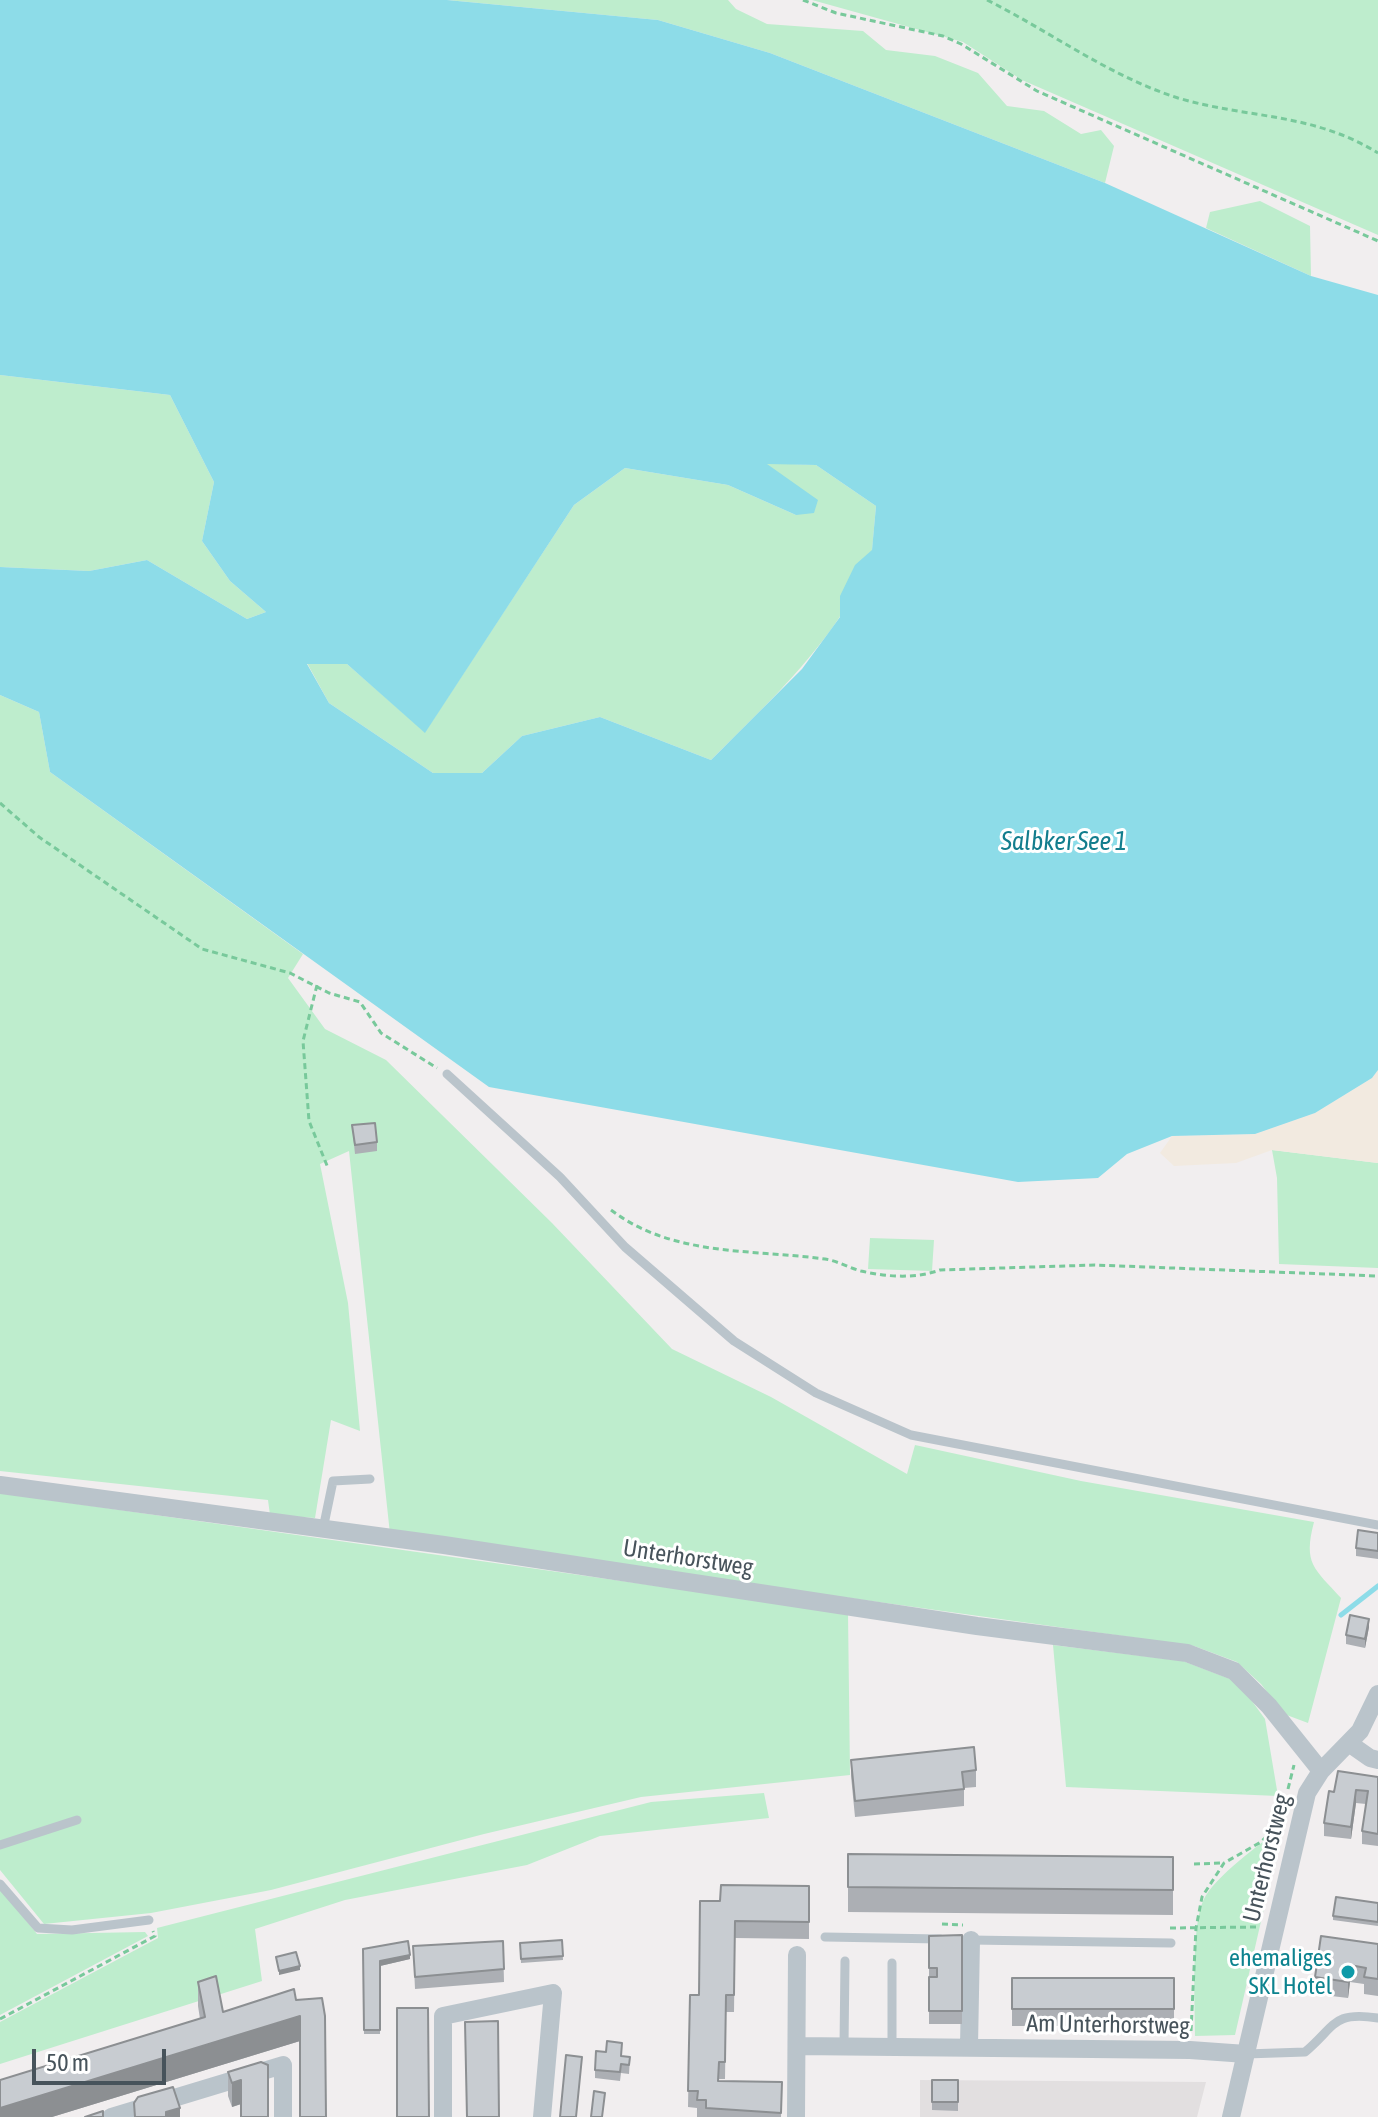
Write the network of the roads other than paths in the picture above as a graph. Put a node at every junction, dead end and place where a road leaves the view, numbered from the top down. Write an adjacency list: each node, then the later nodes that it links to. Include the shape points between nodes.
1 (447, 1074): 4 (lane, via 560,1177 625,1247 734,1341 816,1393 911,1435)
2 (370, 1479): 5 (lane, via 333,1481)
3 (0, 1485): 5 (street, Unterhorstweg)
4 (1378, 1525)
5 (323, 1529): 9 (street, Unterhorstweg, via 1187,1653 1234,1671)
6 (1378, 1694): 7 (street, Unterhorstweg)
7 (1350, 1744): 8 (street); 9 (street, Unterhorstweg)
8 (1378, 1760)
9 (1321, 1771): 25 (street, Unterhorstweg, via 1303,1805)
10 (77, 1820): 11 (lane)
11 (0, 1845)
12 (0, 1884): 13 (lane, via 38,1928 72,1930)
13 (149, 1920)
14 (825, 1937): 15 (lane)
15 (971, 1940): 16 (lane); 24 (street)
16 (1171, 1943)
17 (797, 1955): 21 (street)
18 (845, 1961): 22 (lane)
19 (892, 1963): 23 (lane)
20 (1378, 2018): 25 (lane, via 1340,2017 1305,2052)
21 (797, 2046): 22 (street, Am Unterhorstweg); 30 (street)
22 (844, 2046): 23 (street, Am Unterhorstweg)
23 (892, 2046): 24 (street, Am Unterhorstweg)
24 (969, 2046): 25 (street, Am Unterhorstweg)
25 (1246, 2054): 31 (street, Unterhorstweg)
26 (113, 2117): 27 (street, via 283,2065)
27 (283, 2117)
28 (443, 2117): 29 (street, via 443,2016 553,1993)
29 (542, 2117)
30 (796, 2117)
31 (1231, 2117)

